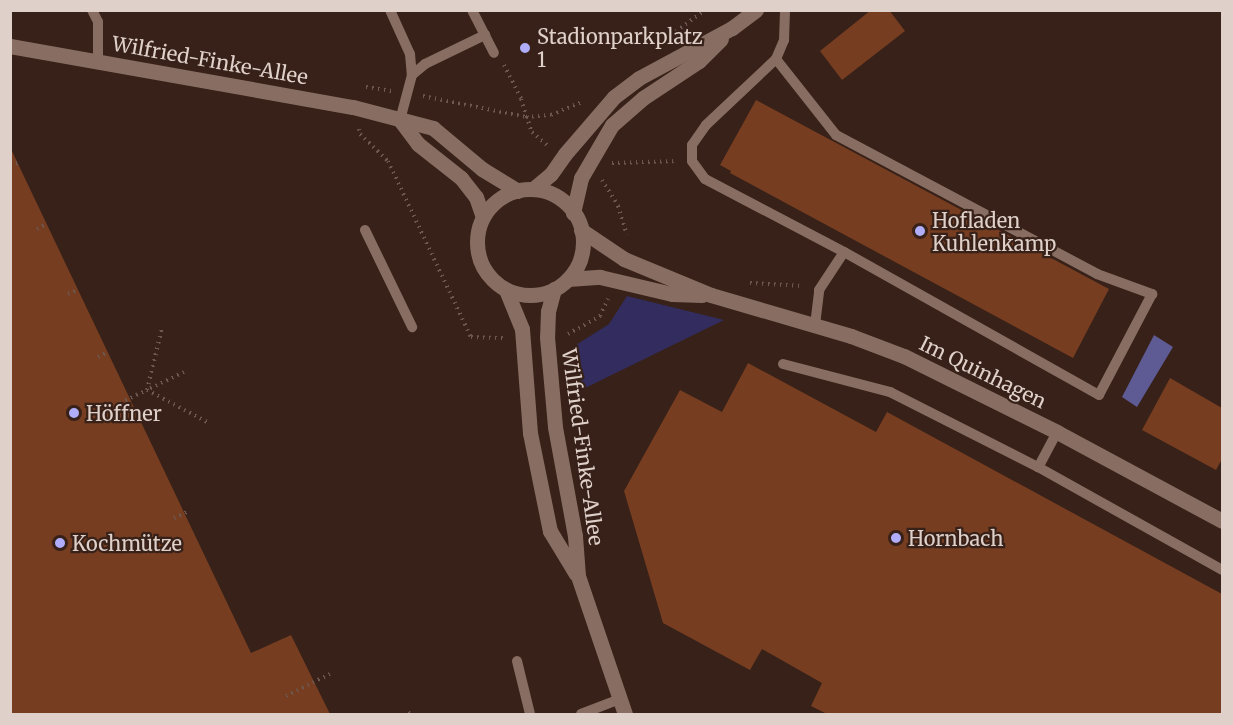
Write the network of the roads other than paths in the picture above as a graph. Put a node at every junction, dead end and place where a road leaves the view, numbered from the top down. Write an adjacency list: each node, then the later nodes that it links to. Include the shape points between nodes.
1 (92, 10): 11 (lane, via 98,22)
2 (390, 10): 12 (lane, via 410,54)
3 (472, 10): 7 (lane)
4 (756, 10): 6 (street)
5 (785, 10): 10 (lane, via 784,40)
6 (732, 28): 14 (street, via 639,78 614,97 551,174); 15 (street, via 699,61 643,98 612,125 587,165)
7 (484, 35): 9 (lane); 12 (lane, via 425,64)
8 (10, 46): 11 (street, Wilfried-Finke-Allee)
9 (494, 53)
10 (776, 59): 19 (lane, via 706,125 692,145 692,161 705,179); 19 (lane, via 836,135 1097,274 1152,294 1099,394)
11 (98, 62): 13 (street, Wilfried-Finke-Allee, via 353,107)
12 (412, 75): 13 (lane)
13 (400, 120): 14 (street, Wilfried-Finke-Allee, via 433,128 482,169); 16 (street, via 418,144 461,178 476,197)
14 (525, 190): 15 (street, via 552,194); 16 (street, via 499,199)
15 (573, 213): 18 (street)
16 (483, 217): 22 (street, via 477,235 480,259 489,276)
17 (365, 230): 25 (lane)
18 (581, 230): 20 (street, via 582,252); 23 (street, Im Quinhagen, via 624,259)
19 (844, 252): 24 (lane, via 819,290)
20 (568, 279): 21 (street); 23 (street, Im Quinhagen, via 593,277 672,294)
21 (555, 289): 22 (street, via 533,295); 31 (street, Wilfried-Finke-Allee, via 548,311 547,337 555,427 575,536)
22 (506, 290): 31 (street, Wilfried-Finke-Allee, via 522,329 530,433 550,531)
23 (711, 295): 24 (street, Im Quinhagen)
24 (815, 325): 27 (street, Im Quinhagen, via 896,353)
25 (412, 327)
26 (783, 364): 28 (lane, via 890,392)
27 (1057, 432): 28 (lane); 29 (street, Im Quinhagen)
28 (1038, 467): 30 (lane)
29 (1222, 521)
30 (1222, 570)
31 (578, 576): 33 (street, Wilfried-Finke-Allee)
32 (517, 661): 34 (lane)
33 (620, 699): 35 (lane); 36 (street, Wilfried-Finke-Allee)
34 (530, 714)
35 (581, 714)
36 (625, 714)

